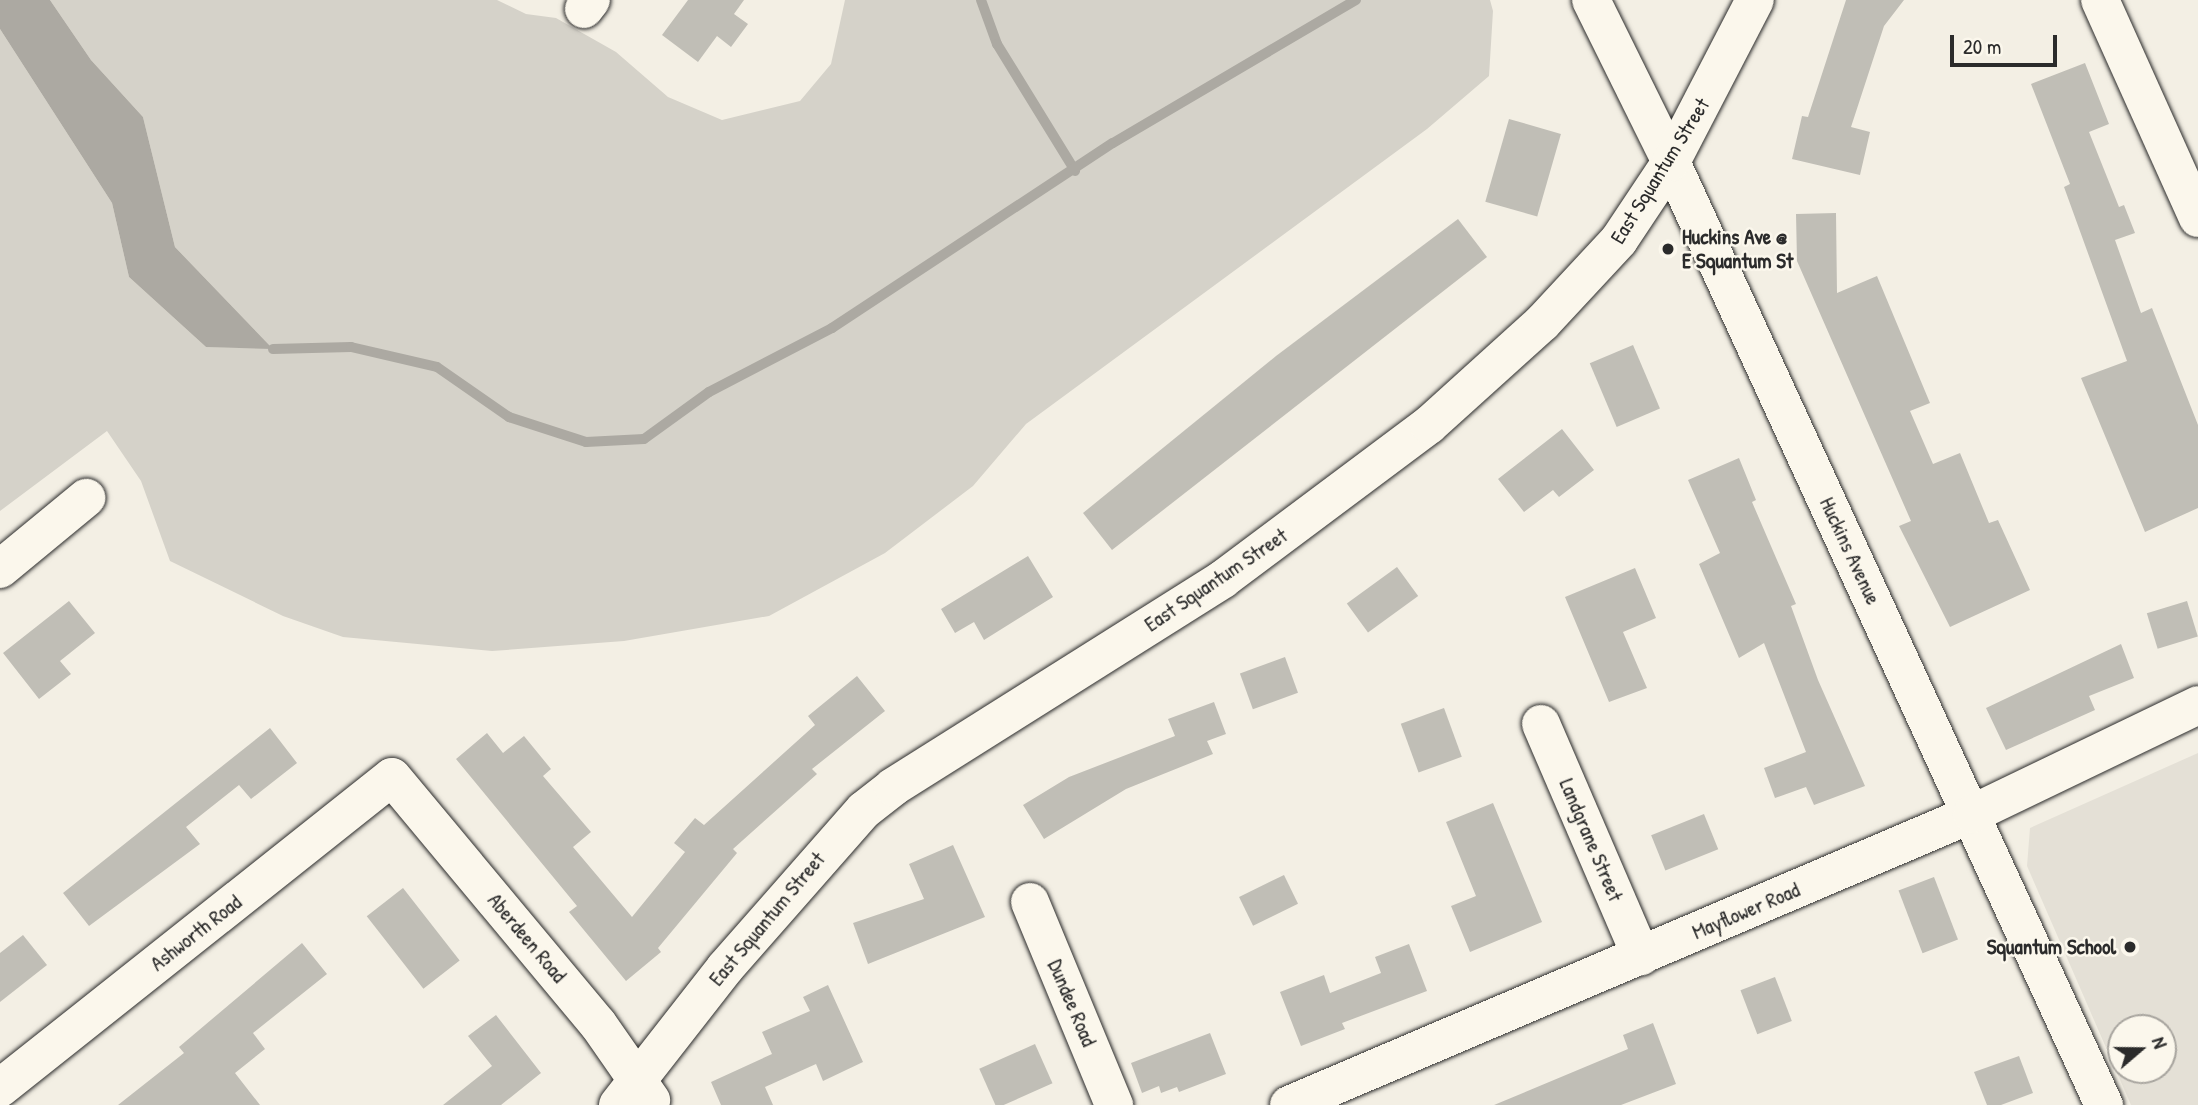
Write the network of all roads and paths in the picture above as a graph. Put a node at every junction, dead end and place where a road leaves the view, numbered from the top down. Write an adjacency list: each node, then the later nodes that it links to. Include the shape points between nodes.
1 (1591, 0): 4 (street, Huckins Avenue)
2 (1755, 0): 4 (street, East Squantum Street)
3 (2100, 0): 5 (street)
4 (1671, 162): 11 (street, Huckins Avenue); 15 (street, East Squantum Street, via 1619,240 1577,289 1429,425 1223,579 893,787 864,810 725,968)
5 (2198, 218)
6 (86, 498): 7 (street)
7 (0, 569)
8 (2198, 705): 11 (street, Mayflower Road)
9 (1541, 724): 13 (street, Landgrane Street)
10 (392, 777): 14 (street, Ashworth Road); 15 (street, Aberdeen Road)
11 (1972, 814): 13 (street, Mayflower Road); 18 (street, Huckins Avenue)
12 (1030, 902): 16 (street, Dundee Road)
13 (1642, 956): 17 (street, Mayflower Road)
14 (0, 1088)
15 (637, 1096)
16 (1114, 1105)
17 (1289, 1105)
18 (2104, 1105)

